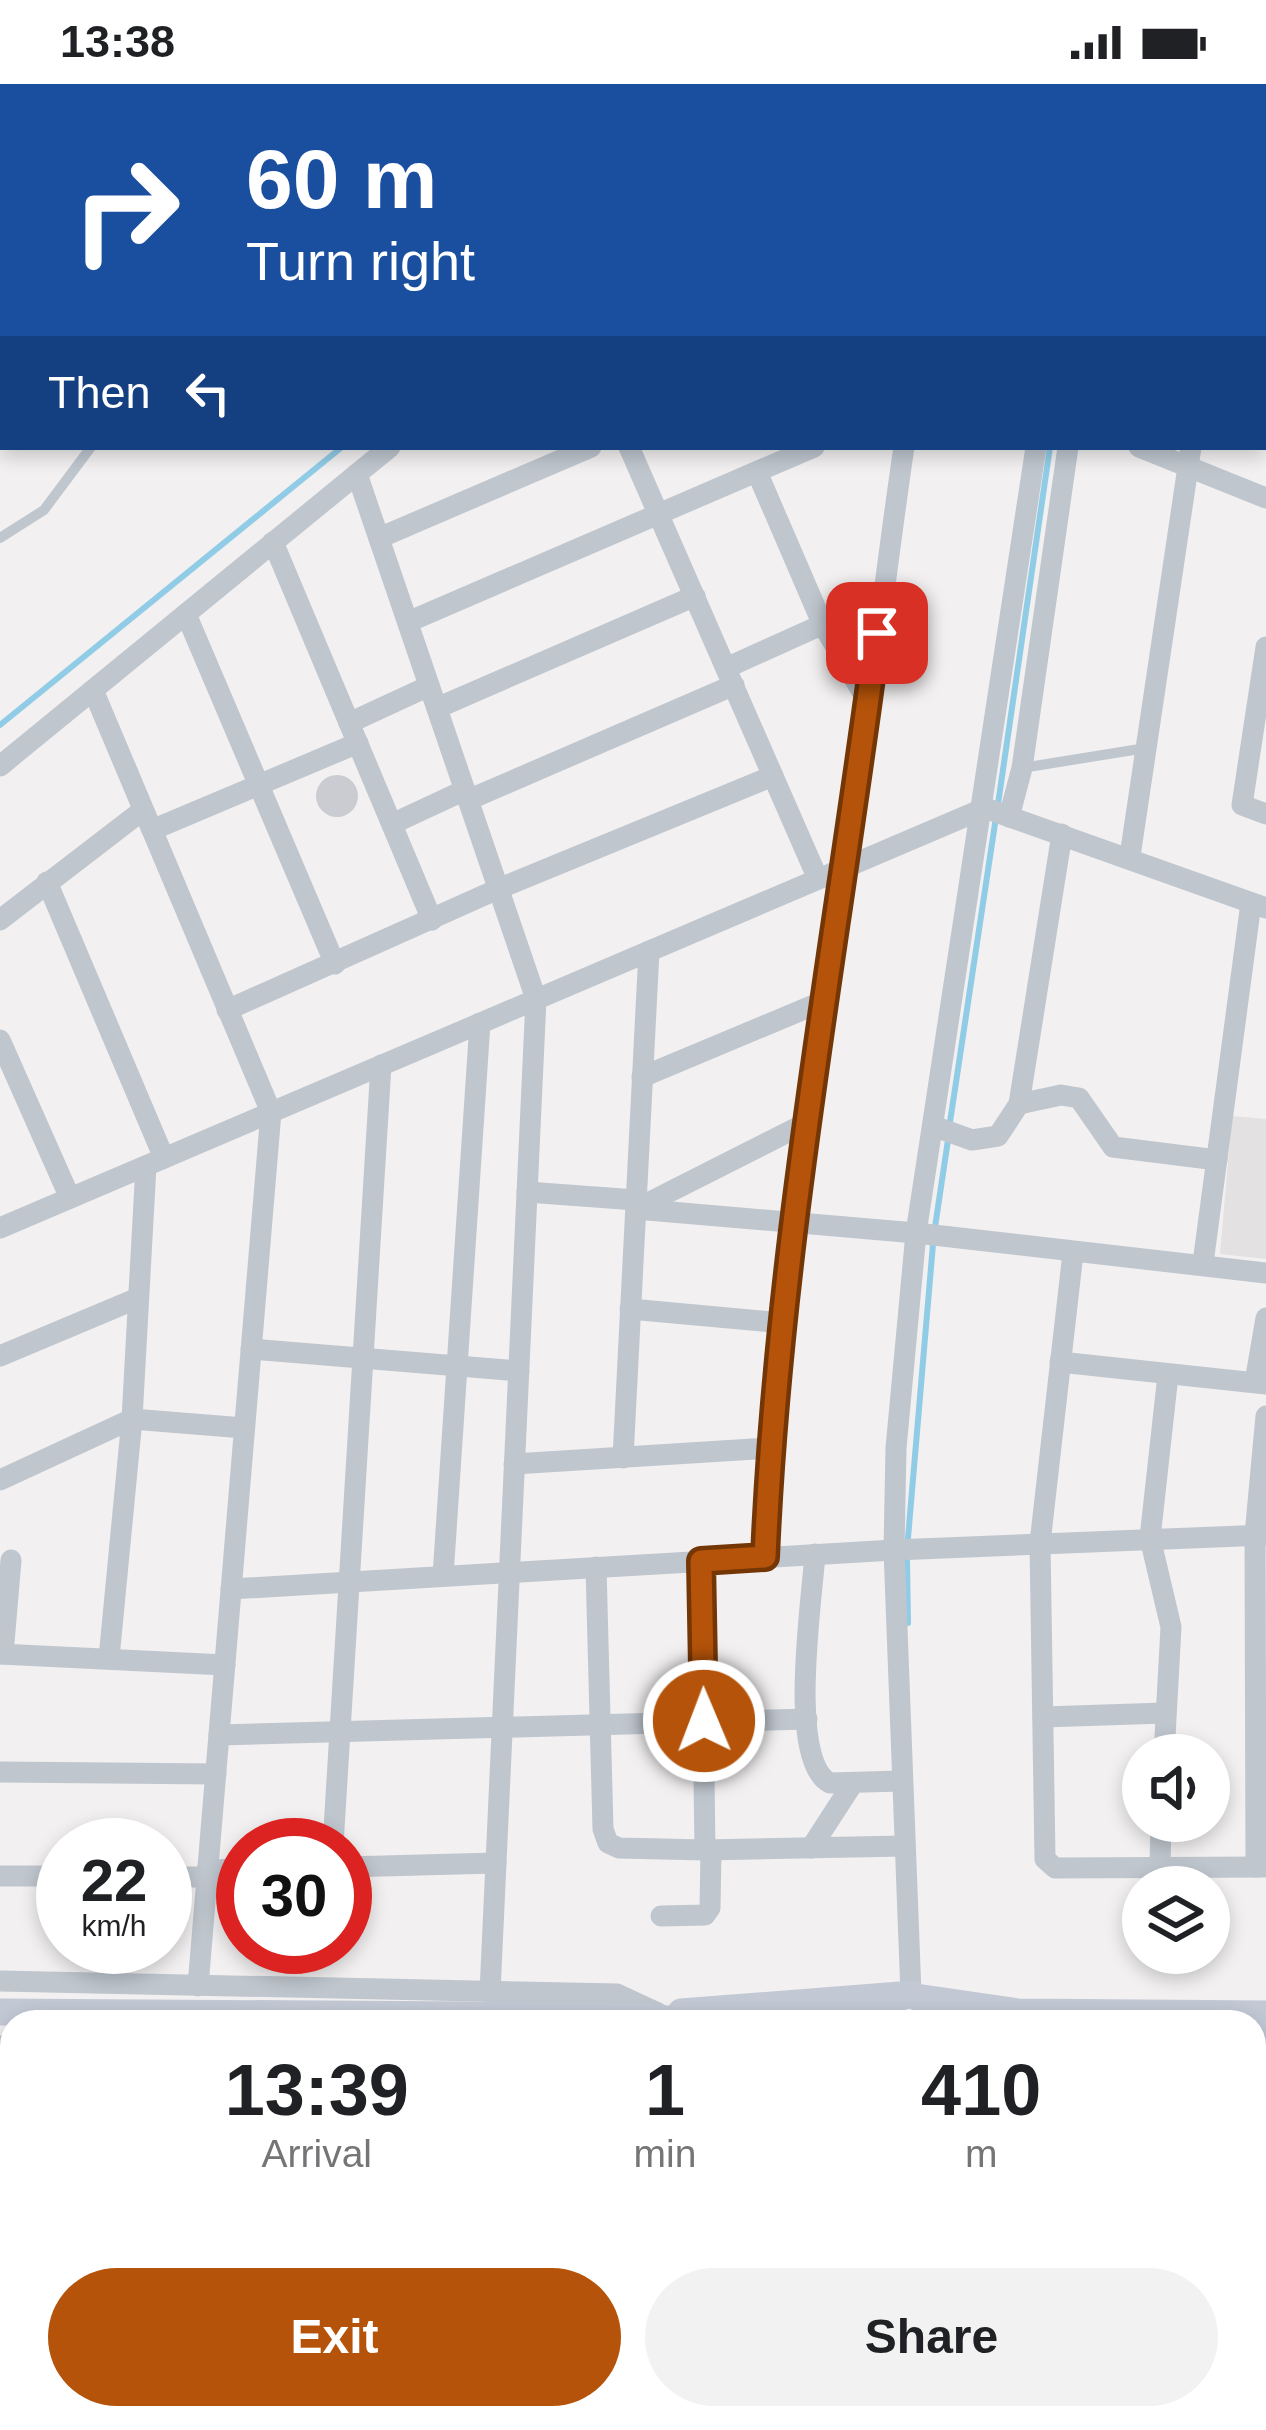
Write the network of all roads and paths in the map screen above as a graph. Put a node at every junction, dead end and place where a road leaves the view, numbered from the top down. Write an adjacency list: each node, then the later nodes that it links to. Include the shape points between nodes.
1 (89, 450): 15 (lane, via 44,510)
2 (386, 450): 12 (street)
3 (584, 450): 16 (street)
4 (630, 450): 14 (street)
5 (802, 450): 11 (street)
6 (904, 450): 19 (street)
7 (1036, 450): 36 (street)
8 (1068, 450): 32 (street)
9 (1154, 450): 10 (street)
10 (1190, 457): 13 (street); 30 (street)
11 (757, 472): 14 (street); 22 (street)
12 (357, 474): 16 (street); 17 (street)
13 (1266, 498)
14 (658, 514): 18 (street); 21 (street)
15 (0, 538)
16 (380, 538): 21 (street)
17 (273, 542): 20 (street); 29 (street)
18 (694, 596): 24 (street); 28 (street)
19 (881, 598): 22 (street); 27 (street)
20 (186, 614): 26 (street); 34 (street)
21 (408, 622): 25 (street)
22 (823, 625): 24 (street); 27 (street)
23 (1266, 647): 37 (street, via 1242,805)
24 (730, 677): 33 (street); 35 (street)
25 (429, 686): 28 (street); 29 (street)
26 (93, 690): 31 (street); 39 (street)
27 (868, 702): 43 (street)
28 (437, 708): 35 (street)
29 (353, 733): 34 (street); 40 (street)
30 (1146, 748): 32 (lane); 42 (street)
31 (0, 766)
32 (1022, 768): 38 (street)
33 (773, 776): 44 (street); 46 (street)
34 (259, 784): 39 (street); 51 (street)
35 (466, 795): 40 (street); 46 (street)
36 (985, 808): 38 (street); 43 (street); 64 (street)
37 (1266, 814)
38 (1009, 817): 41 (street)
39 (147, 820): 45 (street); 54 (street)
40 (392, 824): 49 (street)
41 (1062, 834): 42 (street); 60 (street)
42 (1130, 856): 47 (street)
43 (848, 866): 44 (street); 53 (street)
44 (818, 878): 50 (street)
45 (47, 882): 48 (street); 66 (street)
46 (498, 889): 49 (street); 52 (street)
47 (1258, 905): 65 (street)
48 (0, 920)
49 (432, 920): 51 (street)
50 (649, 951): 52 (street); 58 (street)
51 (335, 964): 54 (street)
52 (536, 999): 55 (street); 67 (street)
53 (826, 1000): 58 (street); 63 (street)
54 (227, 1010): 62 (street)
55 (480, 1023): 57 (street); 84 (street)
56 (0, 1040): 59 (street)
57 (381, 1065): 62 (street); 82 (street)
58 (642, 1077): 69 (street)
59 (24, 1096): 61 (street); 68 (street)
60 (1019, 1104): 64 (street, via 998,1136 973,1140); 65 (street, via 1079,1098 1113,1148)
61 (0, 1106)
62 (271, 1112): 66 (street); 80 (street)
63 (806, 1123): 69 (street); 70 (street)
64 (933, 1126): 72 (street)
65 (1217, 1160): 74 (street)
66 (154, 1162): 68 (street); 76 (street)
67 (527, 1192): 69 (street); 85 (street)
68 (70, 1198): 71 (street)
69 (636, 1204): 70 (street); 77 (street)
70 (795, 1224): 72 (street); 79 (street)
71 (0, 1228)
72 (916, 1233): 73 (street); 98 (street)
73 (1073, 1253): 74 (street); 83 (street)
74 (1203, 1263): 75 (street)
75 (1266, 1273)
76 (138, 1298): 81 (street); 89 (street)
77 (630, 1309): 79 (street); 92 (street)
78 (1266, 1318): 87 (street)
79 (784, 1323): 91 (street)
80 (251, 1349): 82 (street); 90 (street)
81 (0, 1357)
82 (363, 1358): 84 (street); 106 (street)
83 (1060, 1362): 86 (street); 97 (street)
84 (458, 1365): 85 (street); 105 (street)
85 (519, 1371): 93 (street)
86 (1168, 1375): 87 (street); 96 (street)
87 (1261, 1383)
88 (1266, 1416): 95 (street)
89 (132, 1420): 90 (street); 94 (street); 109 (street)
90 (244, 1428): 107 (street)
91 (770, 1448): 92 (street); 100 (street)
92 (623, 1459): 93 (street)
93 (514, 1464): 104 (street)
94 (0, 1480)
95 (1261, 1535): 96 (street); 132 (street)
96 (1150, 1538): 97 (street); 111 (street, via 1171,1627)
97 (1040, 1543): 98 (street); 112 (street)
98 (894, 1550): 99 (street); 122 (street)
99 (815, 1554): 100 (street); 113 (street)
100 (765, 1557): 102 (street)
101 (11, 1560): 108 (street)
102 (701, 1561): 103 (street); 114 (street)
103 (596, 1567): 104 (street); 115 (street)
104 (508, 1572): 105 (street); 116 (street)
105 (443, 1576): 106 (street)
106 (348, 1582): 107 (street); 117 (street)
107 (231, 1589): 110 (street)
108 (1, 1654): 109 (street)
109 (110, 1658): 110 (street)
110 (225, 1665): 119 (street)
111 (1165, 1713): 112 (street); 118 (street)
112 (1043, 1717): 130 (street, via 1048,1865)
113 (807, 1719): 114 (street); 123 (street, via 814,1770 830,1784)
114 (704, 1721): 115 (street); 127 (street)
115 (597, 1724): 116 (street); 127 (street, via 608,1843)
116 (502, 1727): 117 (street); 128 (street)
117 (340, 1733): 119 (street); 124 (street)
118 (1164, 1734)
119 (219, 1735): 121 (street)
120 (0, 1772): 121 (street)
121 (216, 1774): 134 (street)
122 (902, 1781): 123 (street); 125 (street)
123 (853, 1783): 126 (street)
124 (335, 1818)
125 (905, 1846): 126 (street); 142 (street)
126 (811, 1848): 127 (street)
127 (708, 1850): 138 (street, via 705,1915)
128 (496, 1863): 129 (street); 141 (street)
129 (372, 1866)
130 (1122, 1866)
131 (1230, 1867): 132 (street)
132 (1261, 1867)
133 (216, 1873): 134 (street)
134 (207, 1874): 135 (street); 140 (street)
135 (192, 1875)
136 (0, 1876): 137 (street)
137 (36, 1876)
138 (661, 1916)
139 (0, 1982): 140 (street)
140 (198, 1986): 141 (street)
141 (490, 1992): 143 (street, via 617,1994)
142 (917, 2002): 144 (street); 145 (street); 146 (street)
143 (646, 2010)
144 (789, 2010)
145 (884, 2010)
146 (998, 2010)

